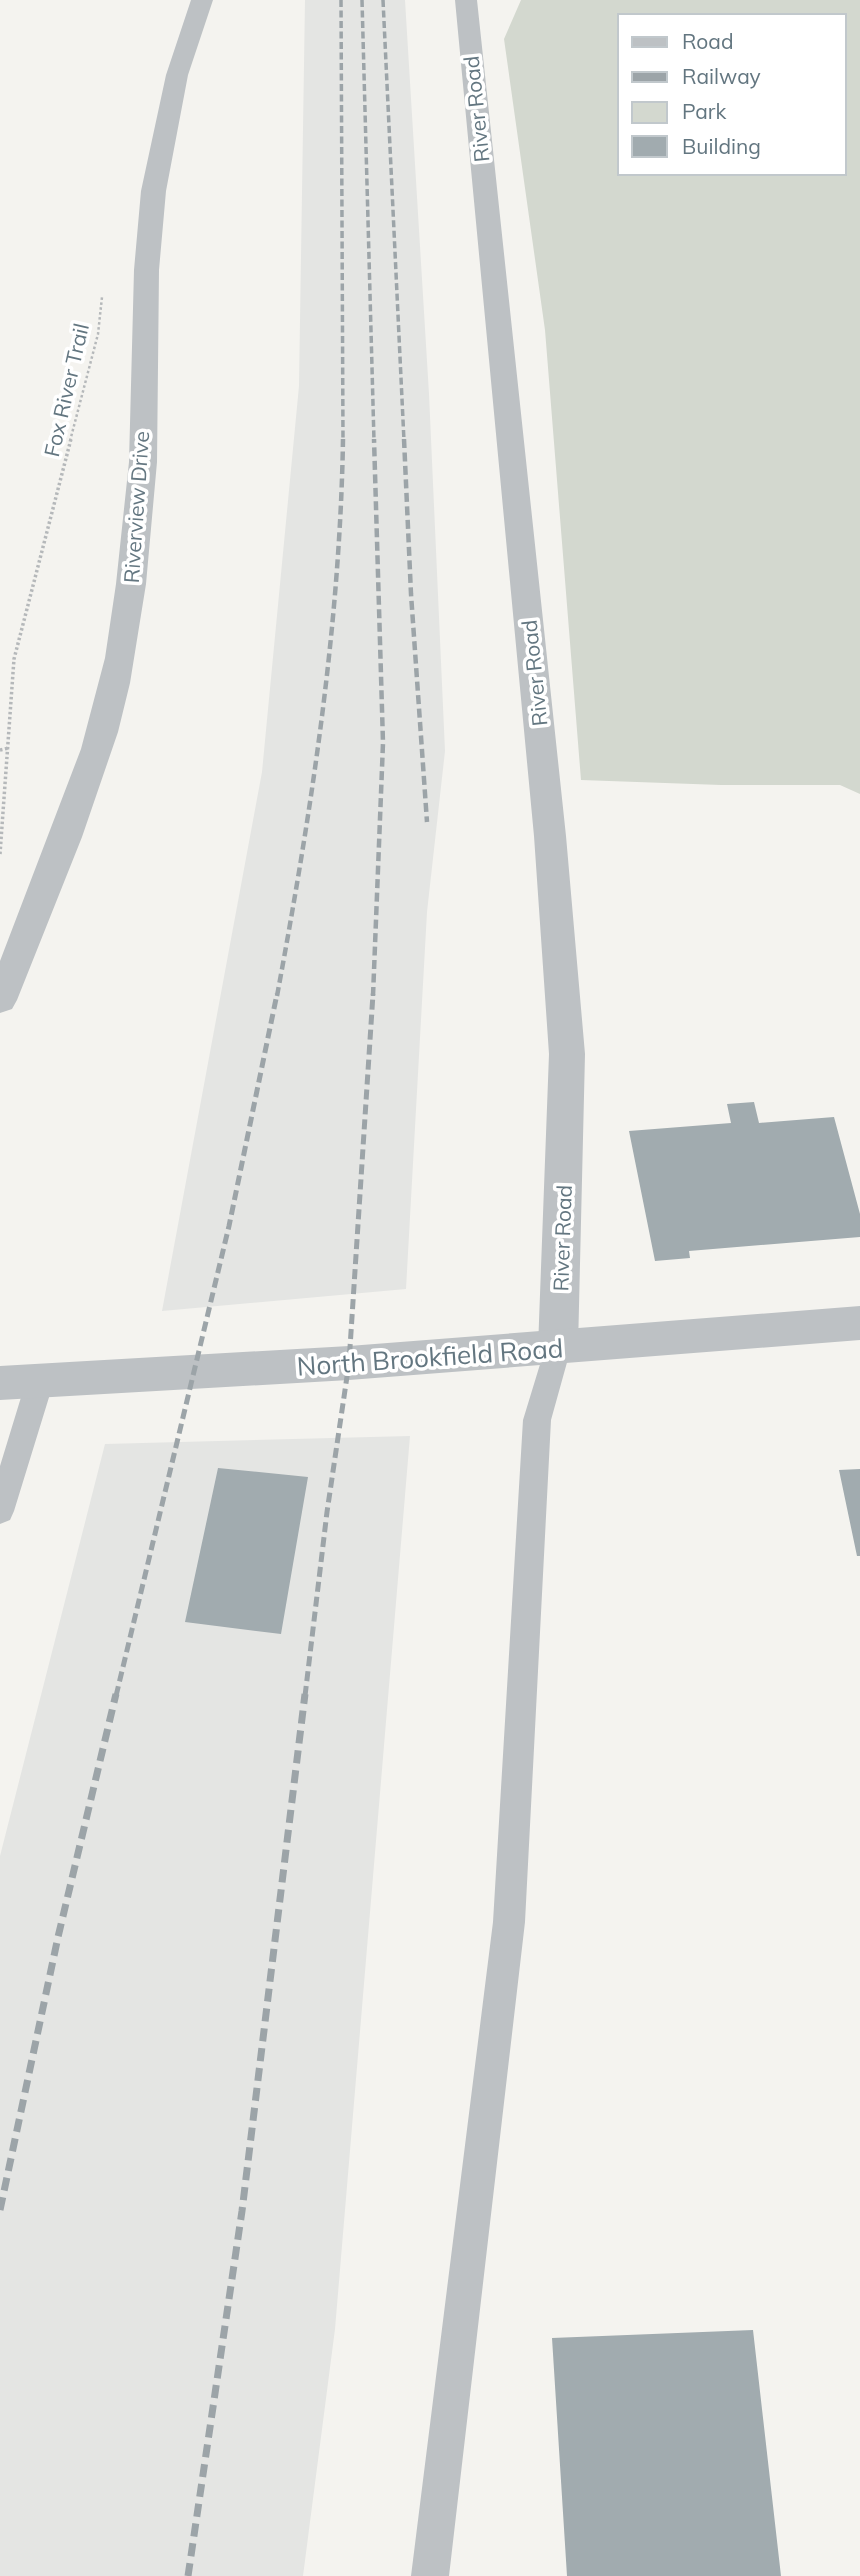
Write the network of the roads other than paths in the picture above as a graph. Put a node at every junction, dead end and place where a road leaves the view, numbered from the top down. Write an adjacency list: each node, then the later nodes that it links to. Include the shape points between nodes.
1 (202, 0): 3 (street, Riverview Drive, via 174,82 155,180 145,306 141,480 115,686 36,918)
2 (466, 0): 5 (street, River Road, via 550,836 567,1054)
3 (0, 1000)
4 (860, 1322): 5 (street, North Brookfield Road)
5 (558, 1348): 6 (street, North Brookfield Road); 9 (lane, via 537,1420 509,1922)
6 (40, 1381): 7 (street, North Brookfield Road); 8 (lane)
7 (0, 1383)
8 (0, 1511)
9 (430, 2576)

